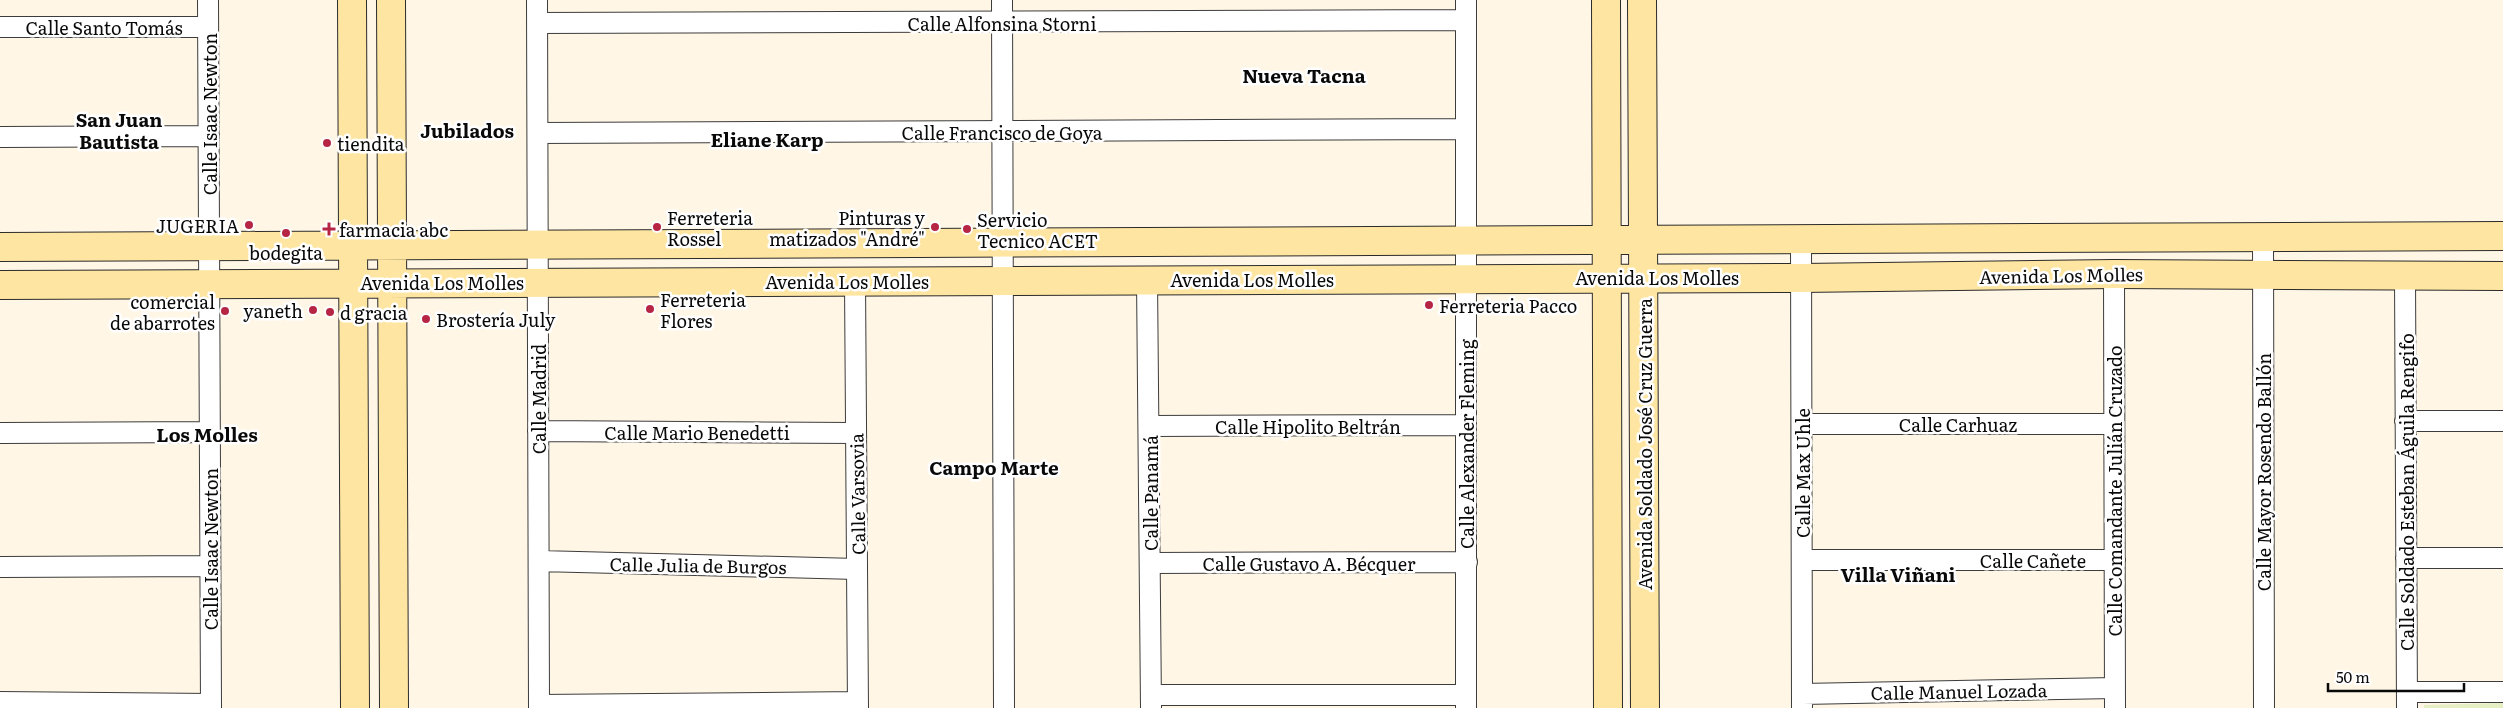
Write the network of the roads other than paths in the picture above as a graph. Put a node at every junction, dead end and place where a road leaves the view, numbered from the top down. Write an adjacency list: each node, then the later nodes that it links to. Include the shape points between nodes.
1 (208, 0): 11 (street, Calle Isaac Newton)
2 (352, 0): 28 (street)
3 (391, 0): 25 (street)
4 (537, 0): 9 (street, Calle Madrid)
5 (1002, 0): 10 (street)
6 (1606, 0): 22 (street, Avenida Soldado José Cruz Guerra)
7 (1642, 0): 23 (street, Avenida Soldado José Cruz Guerra)
8 (1466, 10): 10 (street, Calle Alfonsina Storni); 13 (street, Calle Alexander Fleming)
9 (537, 23): 10 (street, Calle Alfonsina Storni); 15 (street, Calle Madrid)
10 (1002, 23): 14 (street)
11 (208, 27): 12 (street, Calle Santo Tomás); 16 (street, Calle Isaac Newton)
12 (0, 28)
13 (1466, 129): 14 (street, Calle Francisco de Goya); 21 (street, Calle Alexander Fleming)
14 (1002, 132): 15 (street, Calle Francisco de Goya); 24 (street)
15 (538, 134): 26 (street, Calle Madrid)
16 (209, 136): 17 (street); 27 (street, Calle Isaac Newton)
17 (0, 137)
18 (2503, 236): 19 (street, Avenida Los Molles)
19 (2263, 237): 20 (street, Avenida Los Molles); 31 (street, Calle Mayor Rosendo Ballón)
20 (1801, 239): 23 (street, Avenida Los Molles); 37 (street, Calle Max Uhle)
21 (1466, 240): 22 (street, Avenida Los Molles); 24 (street, Avenida Los Molles); 35 (street, Calle Alexander Fleming)
22 (1606, 240): 23 (street, Avenida Los Molles); 34 (street, Avenida Soldado José Cruz Guerra)
23 (1643, 240): 36 (street, Avenida Soldado José Cruz Guerra)
24 (1002, 243): 26 (street, Avenida Los Molles); 40 (street)
25 (392, 245): 26 (street, Avenida Los Molles); 28 (street, Avenida Los Molles); 41 (street)
26 (538, 245): 42 (street, Calle Madrid)
27 (209, 246): 28 (street, Avenida Los Molles); 29 (street, Avenida Los Molles); 44 (street, Calle Isaac Newton)
28 (353, 246): 43 (street)
29 (0, 247)
30 (2114, 274): 31 (street, Avenida Los Molles); 37 (street, Avenida Los Molles); 49 (street, Calle Comandante Julián Cruzado)
31 (2263, 274): 32 (street, Avenida Los Molles); 81 (street, Calle Mayor Rosendo Ballón)
32 (2406, 275): 33 (street, Avenida Los Molles); 46 (street, Calle Soldado Esteban Águila Rengifo)
33 (2503, 276)
34 (1607, 277): 35 (street, Avenida Los Molles); 36 (street, Avenida Los Molles); 79 (street, Avenida Soldado José Cruz Guerra)
35 (1466, 278): 38 (street, Avenida Los Molles); 50 (street, Calle Alexander Fleming)
36 (1643, 278): 37 (street, Avenida Los Molles); 80 (street, Avenida Soldado José Cruz Guerra)
37 (1801, 278): 48 (street, Calle Max Uhle)
38 (1147, 279): 40 (street, Avenida Los Molles); 51 (street, Calle Panamá)
39 (854, 280): 40 (street, Avenida Los Molles); 42 (street, Avenida Los Molles); 55 (street, Calle Varsovia)
40 (1002, 280): 78 (street)
41 (392, 282): 42 (street, Avenida Los Molles); 43 (street, Avenida Los Molles); 77 (street)
42 (538, 282): 52 (street, Calle Madrid)
43 (353, 283): 44 (street, Avenida Los Molles); 76 (street)
44 (210, 284): 45 (street, Avenida Los Molles); 53 (street, Calle Isaac Newton)
45 (0, 285)
46 (2405, 421): 47 (street); 56 (street, Calle Soldado Esteban Águila Rengifo)
47 (2503, 421)
48 (1802, 424): 49 (street, Calle Carhuaz); 58 (street, Calle Max Uhle)
49 (2114, 424): 59 (street, Calle Comandante Julián Cruzado)
50 (1466, 425): 51 (street, Calle Hipolito Beltrán); 61 (street, Calle Alexander Fleming)
51 (1150, 426): 62 (street, Calle Panamá)
52 (538, 431): 55 (street, Calle Mario Benedetti); 60 (street, Calle Madrid)
53 (210, 432): 54 (street); 63 (street, Calle Isaac Newton)
54 (0, 433)
55 (856, 433): 65 (street, Calle Varsovia)
56 (2406, 558): 57 (street); 68 (street, Calle Soldado Esteban Águila Rengifo)
57 (2503, 558)
58 (1802, 560): 59 (street, Calle Cañete); 70 (street, Calle Max Uhle)
59 (2114, 560): 67 (street, Calle Comandante Julián Cruzado)
60 (539, 561): 65 (street, Calle Julia de Burgos); 75 (street, Calle Madrid)
61 (1466, 562): 62 (street, Calle Gustavo A. Bécquer); 69 (street, Calle Alexander Fleming)
62 (1150, 563): 72 (street, Calle Panamá)
63 (210, 566): 64 (street); 74 (street, Calle Isaac Newton)
64 (0, 567)
65 (857, 569): 73 (street, Calle Varsovia)
66 (2503, 692): 68 (street)
67 (2115, 698): 70 (street, Calle Manuel Lozada)
68 (2407, 700)
69 (1466, 701): 72 (street)
70 (1802, 701)
71 (0, 702): 74 (street)
72 (1151, 702)
73 (858, 705): 75 (street)
74 (211, 706)
75 (539, 706)
76 (355, 708)
77 (394, 708)
78 (1004, 708)
79 (1608, 708)
80 (1645, 708)
81 (2264, 708)

